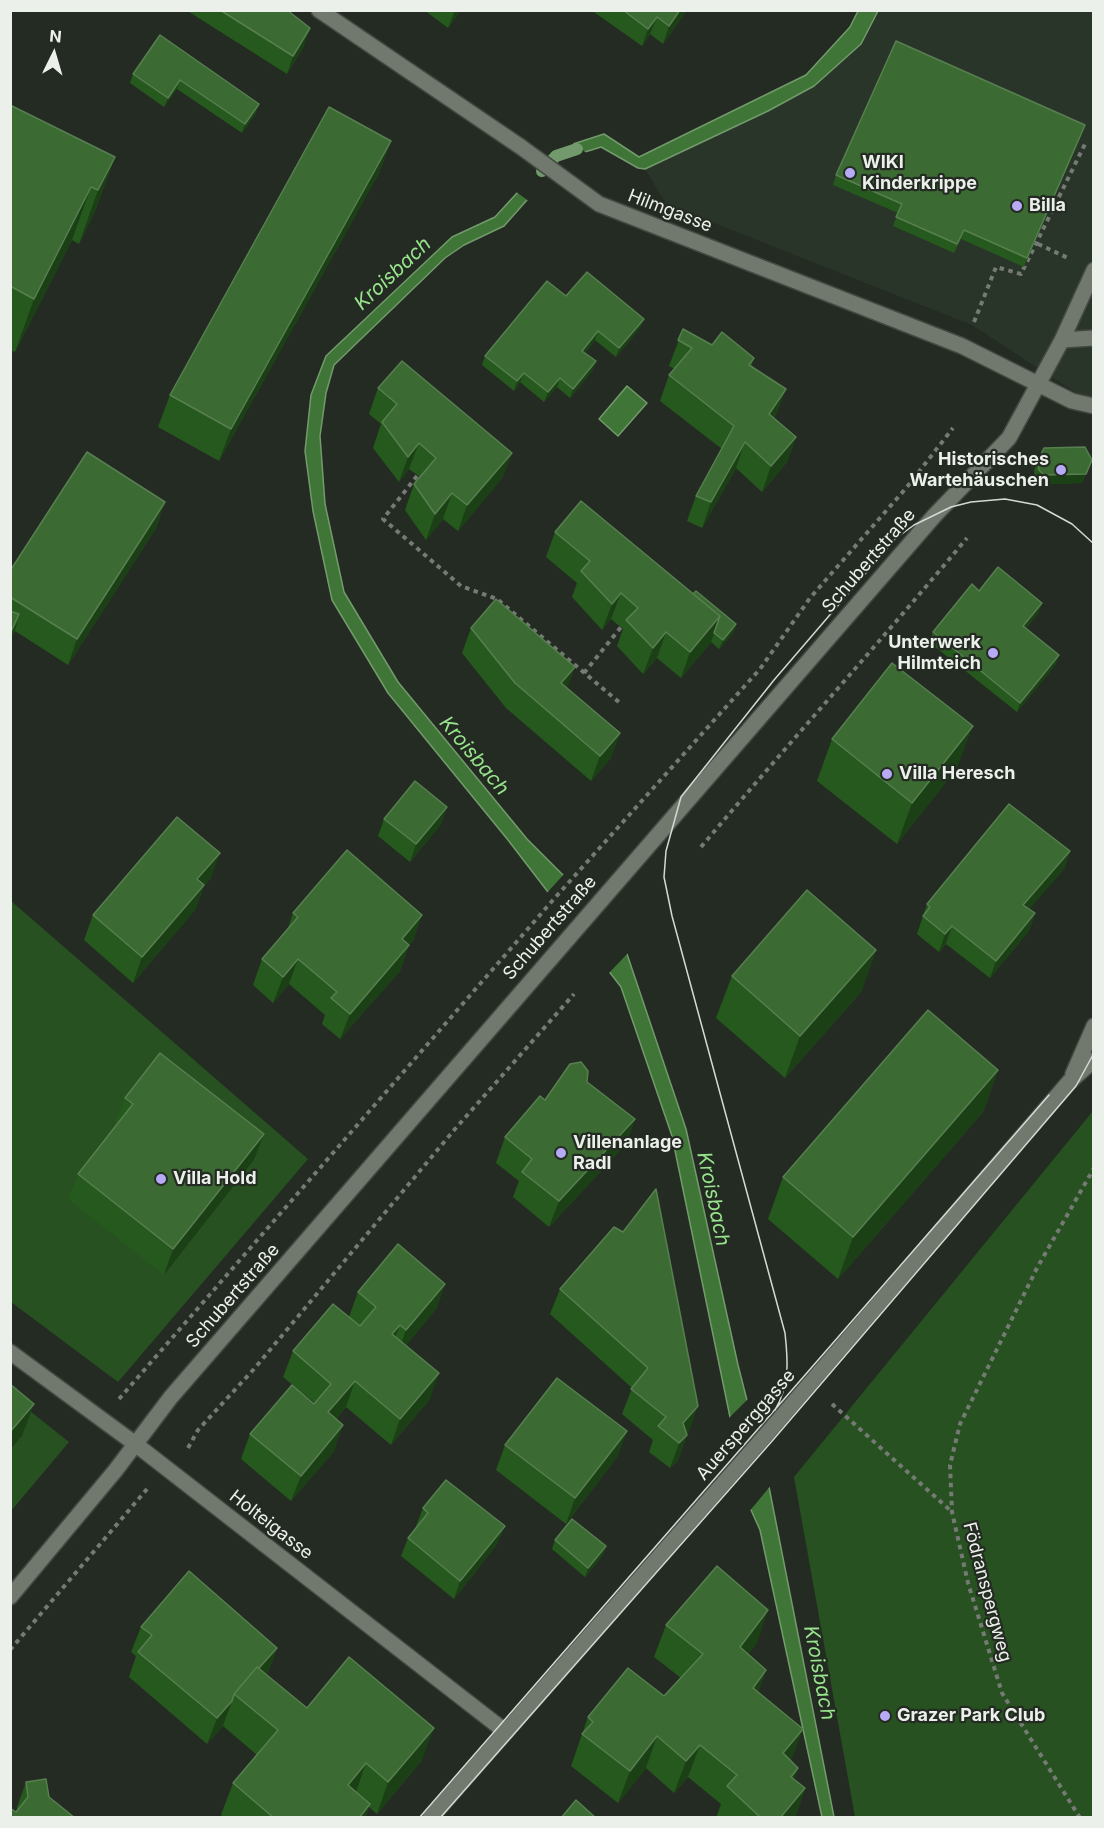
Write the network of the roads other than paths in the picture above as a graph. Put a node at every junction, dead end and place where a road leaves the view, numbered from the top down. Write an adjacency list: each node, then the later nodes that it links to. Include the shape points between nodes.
1 (319, 10): 5 (street, Hilmgasse, via 599,204 962,346)
2 (1094, 270): 4 (street, Schubertstraße)
3 (1094, 338): 4 (street)
4 (1062, 340): 5 (street, Schubertstraße)
5 (1040, 383): 6 (street, Hilmgasse, via 1072,401); 11 (street, Schubertstraße, via 1010,438 935,515)
6 (1094, 406)
7 (1094, 1026): 9 (street)
8 (1094, 1060): 9 (street, Auersperggasse)
9 (1069, 1082): 13 (street, Auersperggasse)
10 (10, 1352): 11 (street, Holteigasse)
11 (134, 1443): 12 (street, Schubertstraße); 13 (street, Holteigasse)
12 (10, 1597)
13 (506, 1732): 14 (street, Auersperggasse)
14 (430, 1818)

